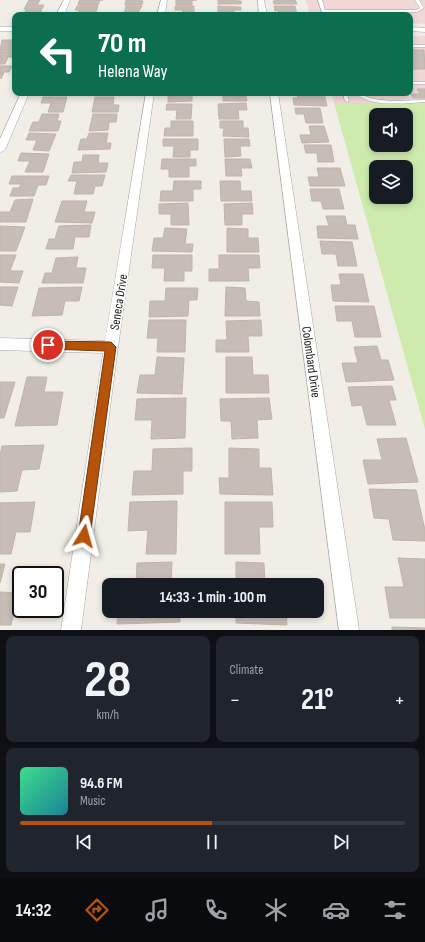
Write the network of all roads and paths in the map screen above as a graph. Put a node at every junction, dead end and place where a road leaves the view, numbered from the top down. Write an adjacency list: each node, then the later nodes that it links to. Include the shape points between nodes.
1 (67, 0): 7 (street)
2 (164, 0): 8 (street)
3 (261, 0): 9 (street)
4 (320, 0): 10 (lane)
5 (417, 0): 6 (lane, via 422,8 418,11)
6 (395, 11): 11 (lane)
7 (61, 12)
8 (162, 12)
9 (263, 12)
10 (324, 12)
11 (360, 12)
12 (0, 29): 13 (street)
13 (12, 29)
14 (413, 29): 15 (street)
15 (425, 30)
16 (413, 46): 17 (lane)
17 (425, 46)
18 (413, 83): 19 (lane)
19 (425, 83)
20 (25, 96): 27 (street)
21 (150, 96): 29 (street, Seneca Drive)
22 (274, 96): 31 (street, Colombard Drive)
23 (346, 96): 26 (lane)
24 (360, 96): 25 (lane, via 372,101)
25 (425, 100)
26 (347, 101)
27 (0, 150)
28 (0, 344): 29 (street)
29 (111, 347): 30 (street, Seneca Drive)
30 (71, 630)
31 (349, 630)

